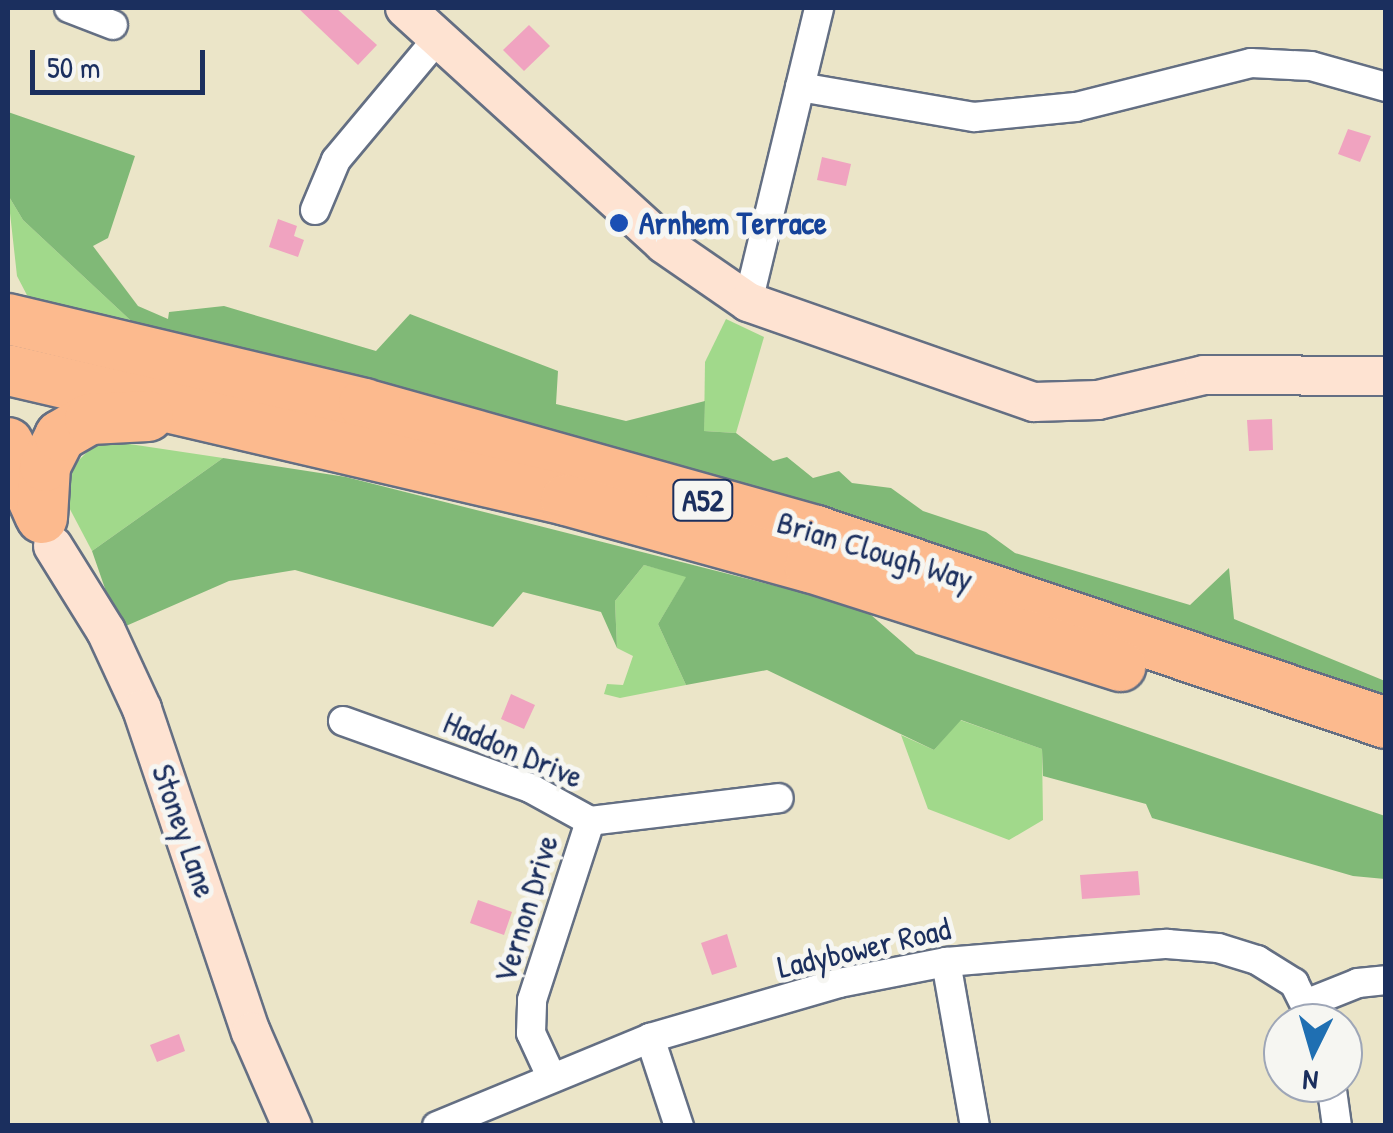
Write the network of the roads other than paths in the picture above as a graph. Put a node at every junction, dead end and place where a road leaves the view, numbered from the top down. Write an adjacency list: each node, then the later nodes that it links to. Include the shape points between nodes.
1 (404, 8): 5 (street)
2 (819, 8): 6 (street)
3 (78, 9): 4 (street)
4 (113, 25)
5 (437, 39): 8 (street, via 336,160); 9 (street, via 664,244)
6 (800, 87): 7 (street, via 974,117 1076,106 1250,63 1310,66); 9 (street)
7 (1386, 87)
8 (315, 210)
9 (748, 302): 12 (street, via 1034,402 1098,400 1204,375)
10 (8, 319): 17 (highway, Brian Clough Way / A52, via 364,404 816,531)
11 (8, 370): 13 (highway, Brian Clough Way / A52)
12 (1386, 376)
13 (233, 418): 15 (highway, via 122,415 73,426 47,459); 18 (highway, Brian Clough Way / A52, via 810,567)
14 (8, 443): 15 (highway)
15 (47, 532): 27 (street, Stoney Lane, via 142,708 250,1032)
16 (343, 722): 20 (street, Haddon Drive, via 530,788)
17 (1386, 723)
18 (1386, 758)
19 (779, 798): 20 (street, Haddon Drive)
20 (590, 821): 26 (street, Vernon Drive, via 532,1000 531,1033)
21 (946, 962): 23 (street, Ladybower Road, via 1198,946 1272,967); 25 (street, Ladybower Road, via 839,983); 30 (street)
22 (1386, 980): 24 (street, via 1358,982)
23 (1303, 1003)
24 (1326, 1003)
25 (650, 1038): 26 (street, Ladybower Road); 29 (street)
26 (550, 1074): 28 (street, Ladybower Road)
27 (292, 1126)
28 (437, 1126)
29 (679, 1126)
30 (975, 1126)

